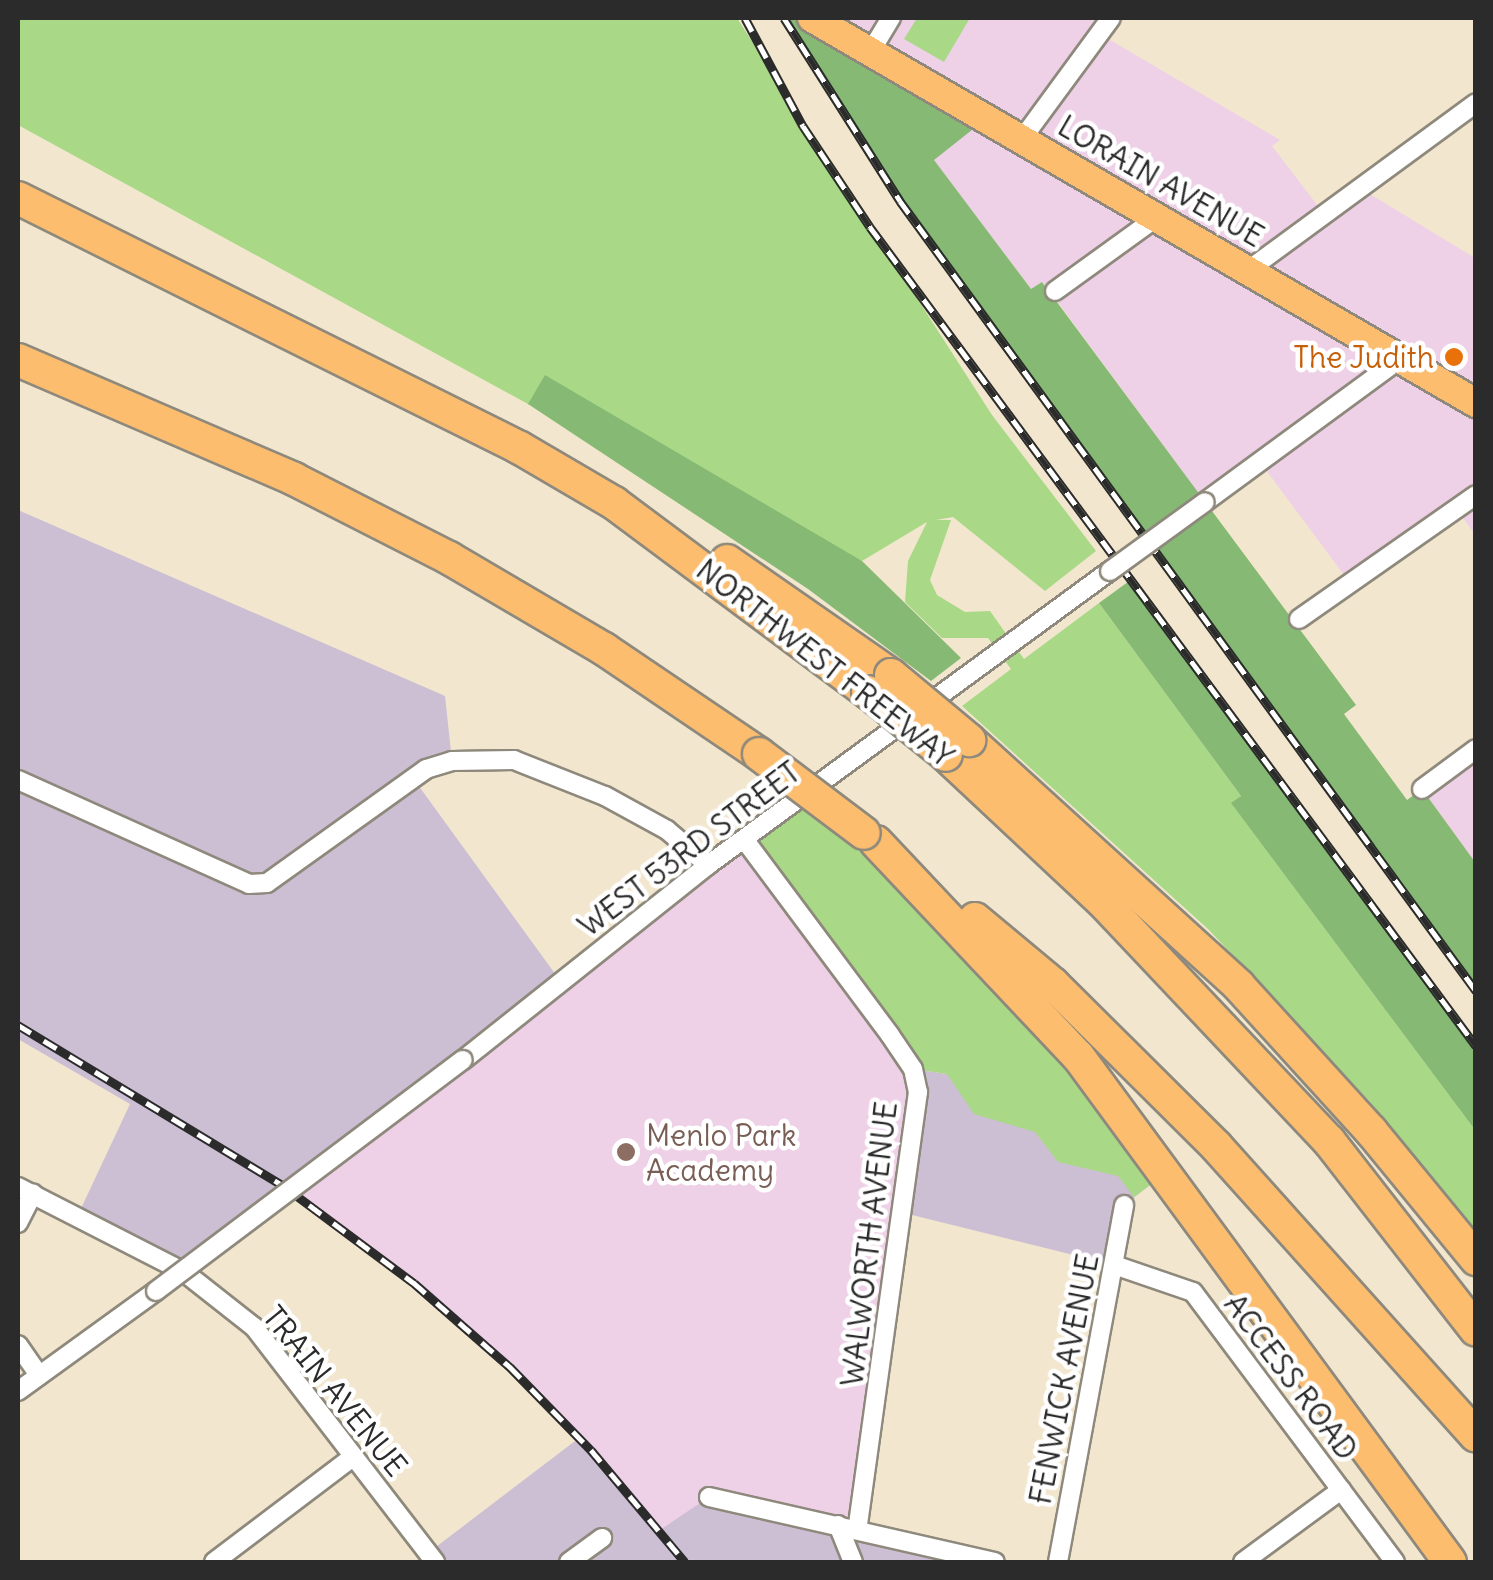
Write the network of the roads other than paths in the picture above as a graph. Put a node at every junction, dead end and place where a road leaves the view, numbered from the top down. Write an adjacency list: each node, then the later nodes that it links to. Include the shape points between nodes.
1 (812, 18): 4 (main road, LORAIN AVENUE)
2 (890, 18): 4 (street)
3 (1111, 18): 6 (street)
4 (870, 51): 6 (main road, LORAIN AVENUE)
5 (1476, 103): 9 (street)
6 (1022, 139): 8 (main road, LORAIN AVENUE)
7 (18, 198): 16 (highway, NORTHWEST FREEWAY, bridge, via 520,448 614,503 880,684)
8 (1156, 218): 9 (main road, LORAIN AVENUE); 10 (street)
9 (1250, 269): 11 (main road, LORAIN AVENUE)
10 (1055, 291)
11 (1400, 359): 13 (main road, LORAIN AVENUE); 21 (street, WEST 53RD STREET, bridge)
12 (18, 360): 20 (highway, bridge, via 294,479 449,558 604,648)
13 (1476, 403)
14 (1476, 495): 15 (street)
15 (1299, 619)
16 (957, 747): 26 (highway, via 1086,840 1251,999); 28 (highway, NORTHWEST FREEWAY, via 1329,1141)
17 (1476, 749): 19 (street)
18 (18, 780): 22 (street, via 249,884 267,883 426,770 482,758 514,760 667,830)
19 (1422, 789)
20 (870, 837): 32 (highway, via 1053,984 1136,1063 1291,1224); 47 (highway, via 1078,1056)
21 (744, 839): 22 (street, WEST 53RD STREET); 37 (street, WALWORTH AVENUE, via 890,1035 918,1092)
22 (708, 865): 30 (street, WEST 53RD STREET, bridge, via 463,1060)
23 (25, 1190): 25 (street); 33 (street, TRAIN AVENUE, via 184,1272 254,1327)
24 (1124, 1205): 27 (street, FENWICK AVENUE)
25 (18, 1223)
26 (1476, 1258)
27 (1114, 1265): 34 (street, ACCESS ROAD, via 1193,1292); 44 (street, FENWICK AVENUE)
28 (1476, 1330)
29 (18, 1345): 30 (street)
30 (39, 1375): 31 (street, WEST 53RD STREET)
31 (18, 1391)
32 (1476, 1436)
33 (353, 1458): 39 (street); 40 (street, TRAIN AVENUE)
34 (1341, 1490): 45 (street); 46 (street, ACCESS ROAD)
35 (709, 1497): 36 (street)
36 (838, 1525): 37 (street); 42 (street)
37 (858, 1530): 43 (street)
38 (602, 1538): 41 (street)
39 (214, 1562)
40 (435, 1562)
41 (569, 1562)
42 (853, 1562)
43 (995, 1562)
44 (1058, 1562)
45 (1243, 1562)
46 (1395, 1562)
47 (1450, 1562)

